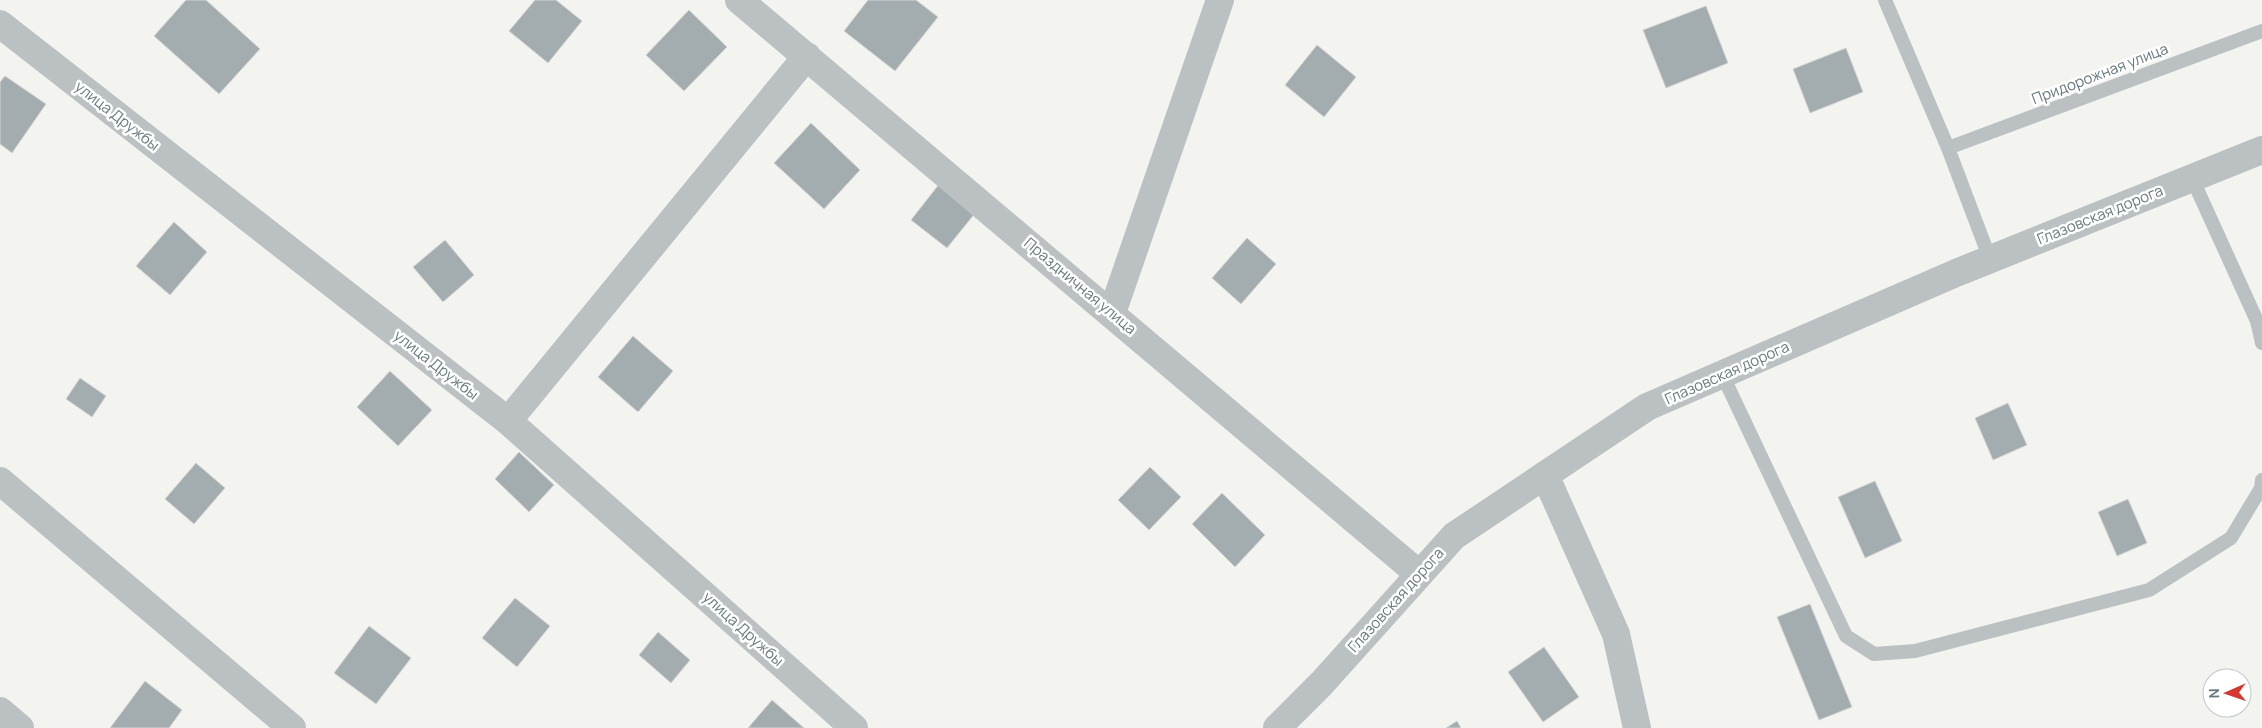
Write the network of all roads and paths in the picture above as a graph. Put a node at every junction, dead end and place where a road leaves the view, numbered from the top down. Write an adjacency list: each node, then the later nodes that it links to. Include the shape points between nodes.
1 (739, 0): 6 (street, Праздничная улица)
2 (1220, 0): 11 (street)
3 (1885, 0): 7 (lane)
4 (0, 24): 14 (street, улица Дружбы)
5 (2262, 31): 7 (lane, Придорожная улица)
6 (807, 56): 11 (street, Праздничная улица); 14 (street)
7 (1948, 148): 10 (lane)
8 (2262, 150): 9 (street, Глазовская дорога)
9 (2192, 178): 10 (street, Глазовская дорога); 12 (lane, via 2257,321)
10 (1990, 259): 13 (street, Глазовская дорога)
11 (1112, 313): 18 (street, Праздничная улица)
12 (2262, 343)
13 (1722, 374): 15 (street, Глазовская дорога, via 1647,407); 16 (lane, via 1846,636 1874,654 1915,651 2149,590 2230,538 2261,488)
14 (508, 421): 22 (street, улица Дружбы)
15 (1545, 475): 18 (street, Глазовская дорога, via 1454,536); 24 (street, via 1616,634)
16 (2262, 480)
17 (0, 481): 21 (street)
18 (1419, 574): 23 (street, Глазовская дорога, via 1322,683)
19 (0, 711): 20 (street)
20 (20, 728)
21 (292, 728)
22 (854, 728)
23 (1277, 728)
24 (1636, 728)

